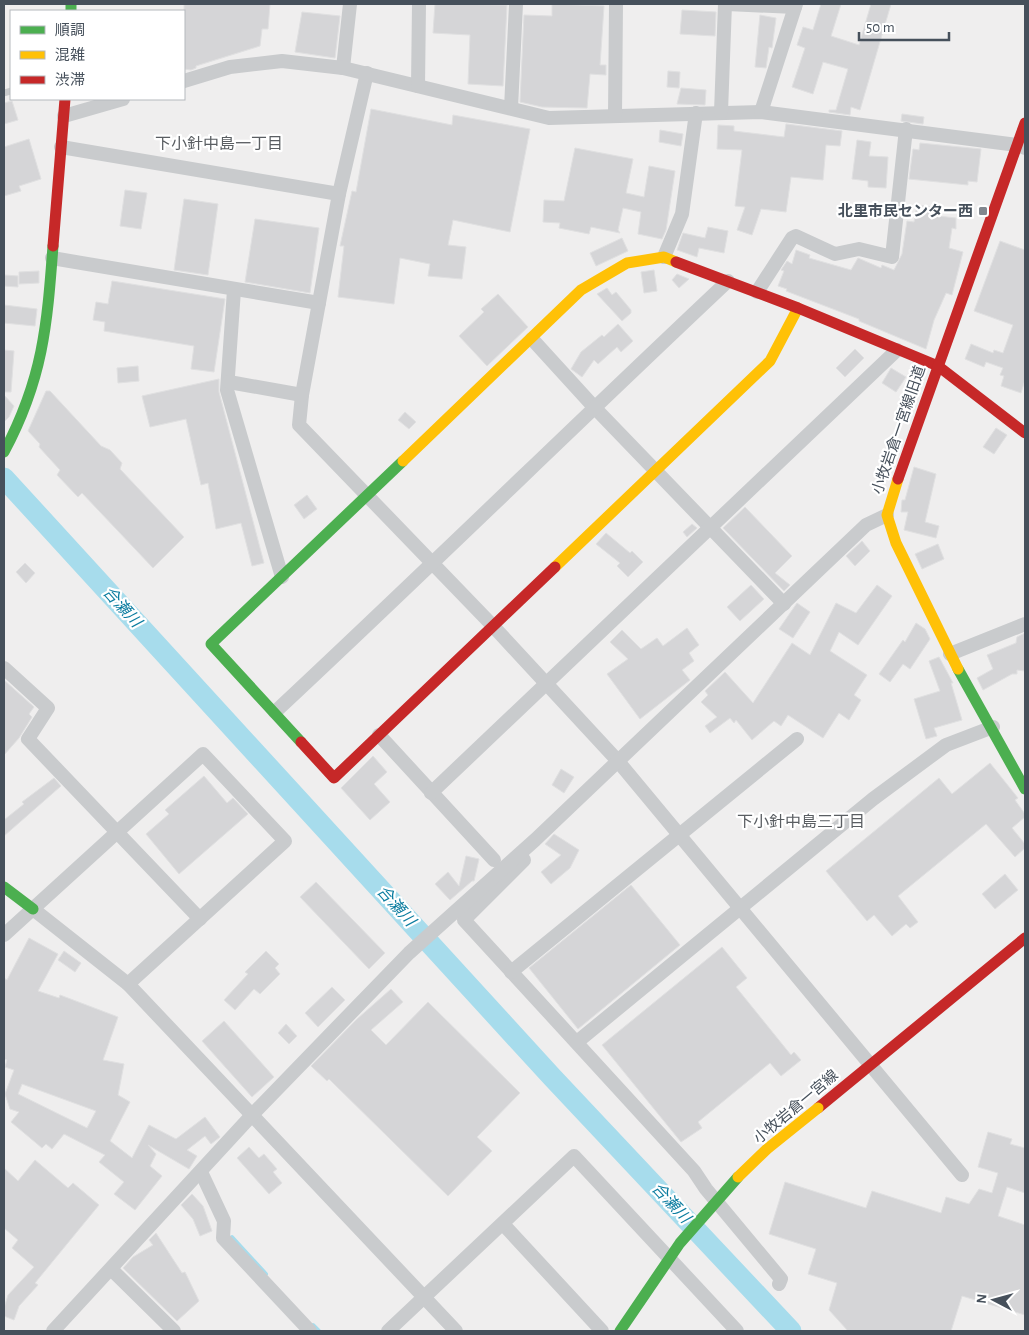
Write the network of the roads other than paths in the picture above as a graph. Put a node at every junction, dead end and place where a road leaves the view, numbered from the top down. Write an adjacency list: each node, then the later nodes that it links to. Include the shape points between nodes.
1 (350, 4): 7 (street)
2 (420, 4): 10 (street)
3 (516, 4): 13 (street)
4 (616, 4): 17 (street)
5 (726, 4): 6 (street); 14 (street)
6 (796, 5): 15 (street)
7 (343, 68): 8 (street); 9 (street, via 282,61 230,67)
8 (367, 73): 10 (street); 23 (street)
9 (185, 81)
10 (418, 86): 13 (street)
11 (65, 100): 18 (street)
12 (120, 100): 18 (street)
13 (511, 108): 17 (street, via 550,118)
14 (721, 112): 15 (street); 16 (street)
15 (761, 112): 20 (street)
16 (696, 113): 17 (street); 24 (street, via 682,214)
17 (615, 114)
18 (64, 116): 21 (street)
19 (1025, 123): 22 (street, 小牧岩倉一宮線旧道)
20 (906, 130): 22 (street); 28 (street, via 892,257 859,249 835,254 796,236)
21 (61, 147): 23 (street); 25 (street)
22 (1021, 147): 33 (street, 小牧岩倉一宮線旧道)
23 (338, 194): 29 (street)
24 (664, 257): 26 (street); 31 (street, via 627,263 581,290)
25 (52, 258): 27 (street); 38 (street, via 42,356 32,392)
26 (728, 281): 28 (street); 36 (street)
27 (234, 290): 29 (street); 34 (street)
28 (757, 292): 30 (street)
29 (319, 304): 35 (street)
30 (798, 308): 32 (street); 39 (street, via 770,361)
31 (532, 339): 36 (street); 40 (street)
32 (897, 350): 33 (street); 42 (street)
33 (938, 366): 37 (street); 41 (street, 小牧岩倉一宮線旧道)
34 (230, 382): 35 (street); 44 (street, via 228,390)
35 (302, 395): 40 (street, via 299,425)
36 (594, 407): 39 (street); 43 (street)
37 (1025, 433)
38 (5, 449)
39 (656, 470): 42 (street); 47 (street)
40 (368, 497): 43 (street); 44 (street)
41 (887, 515): 45 (street, via 866,525); 48 (street, 小牧岩倉一宮線旧道, via 896,543)
42 (710, 529): 45 (street); 50 (street)
43 (433, 565): 47 (street); 51 (street)
44 (282, 577): 51 (street, via 211,644)
45 (784, 604): 55 (street)
46 (1025, 624): 48 (street)
47 (493, 626): 50 (street); 53 (street)
48 (950, 654): 52 (street, 小牧岩倉一宮線旧道)
49 (4, 668): 58 (street, via 48,708 28,738)
50 (545, 684): 55 (street); 57 (street)
51 (275, 712): 53 (street, via 334,778)
52 (993, 727): 56 (street, 小牧岩倉一宮線旧道); 63 (street, via 946,745 873,799)
53 (379, 735): 57 (street)
54 (797, 739): 59 (street)
55 (617, 760): 59 (street); 60 (street)
56 (1025, 788)
57 (431, 793): 61 (street)
58 (117, 830): 64 (street); 65 (street); 65 (street, via 203,754 210,761 284,841)
59 (679, 834): 63 (street); 68 (street)
60 (534, 840): 68 (street, via 535,850 464,920); 72 (street, via 409,953)
61 (494, 860)
62 (4, 887): 64 (street)
63 (741, 908): 70 (street); 71 (street)
64 (32, 909): 66 (street); 69 (street)
65 (200, 919): 69 (street)
66 (4, 935)
67 (1025, 938): 71 (street, 小牧岩倉一宮線)
68 (511, 972): 70 (street)
69 (128, 984): 72 (street)
70 (577, 1042): 77 (street, via 694,1171 781,1279)
71 (870, 1065): 74 (street); 85 (street, 小牧岩倉一宮線, bridge, via 751,1163 703,1214 657,1271)
72 (253, 1114): 73 (street); 78 (street)
73 (201, 1172): 76 (street); 81 (street, via 224,1221 223,1238)
74 (962, 1175)
75 (503, 1224): 78 (street); 84 (street); 86 (street, via 574,1156)
76 (111, 1269): 79 (street); 80 (street)
77 (780, 1284)
78 (425, 1297): 82 (street); 83 (street)
79 (53, 1331)
80 (174, 1331)
81 (310, 1331)
82 (388, 1331)
83 (456, 1331)
84 (602, 1331)
85 (620, 1331)
86 (737, 1331)

